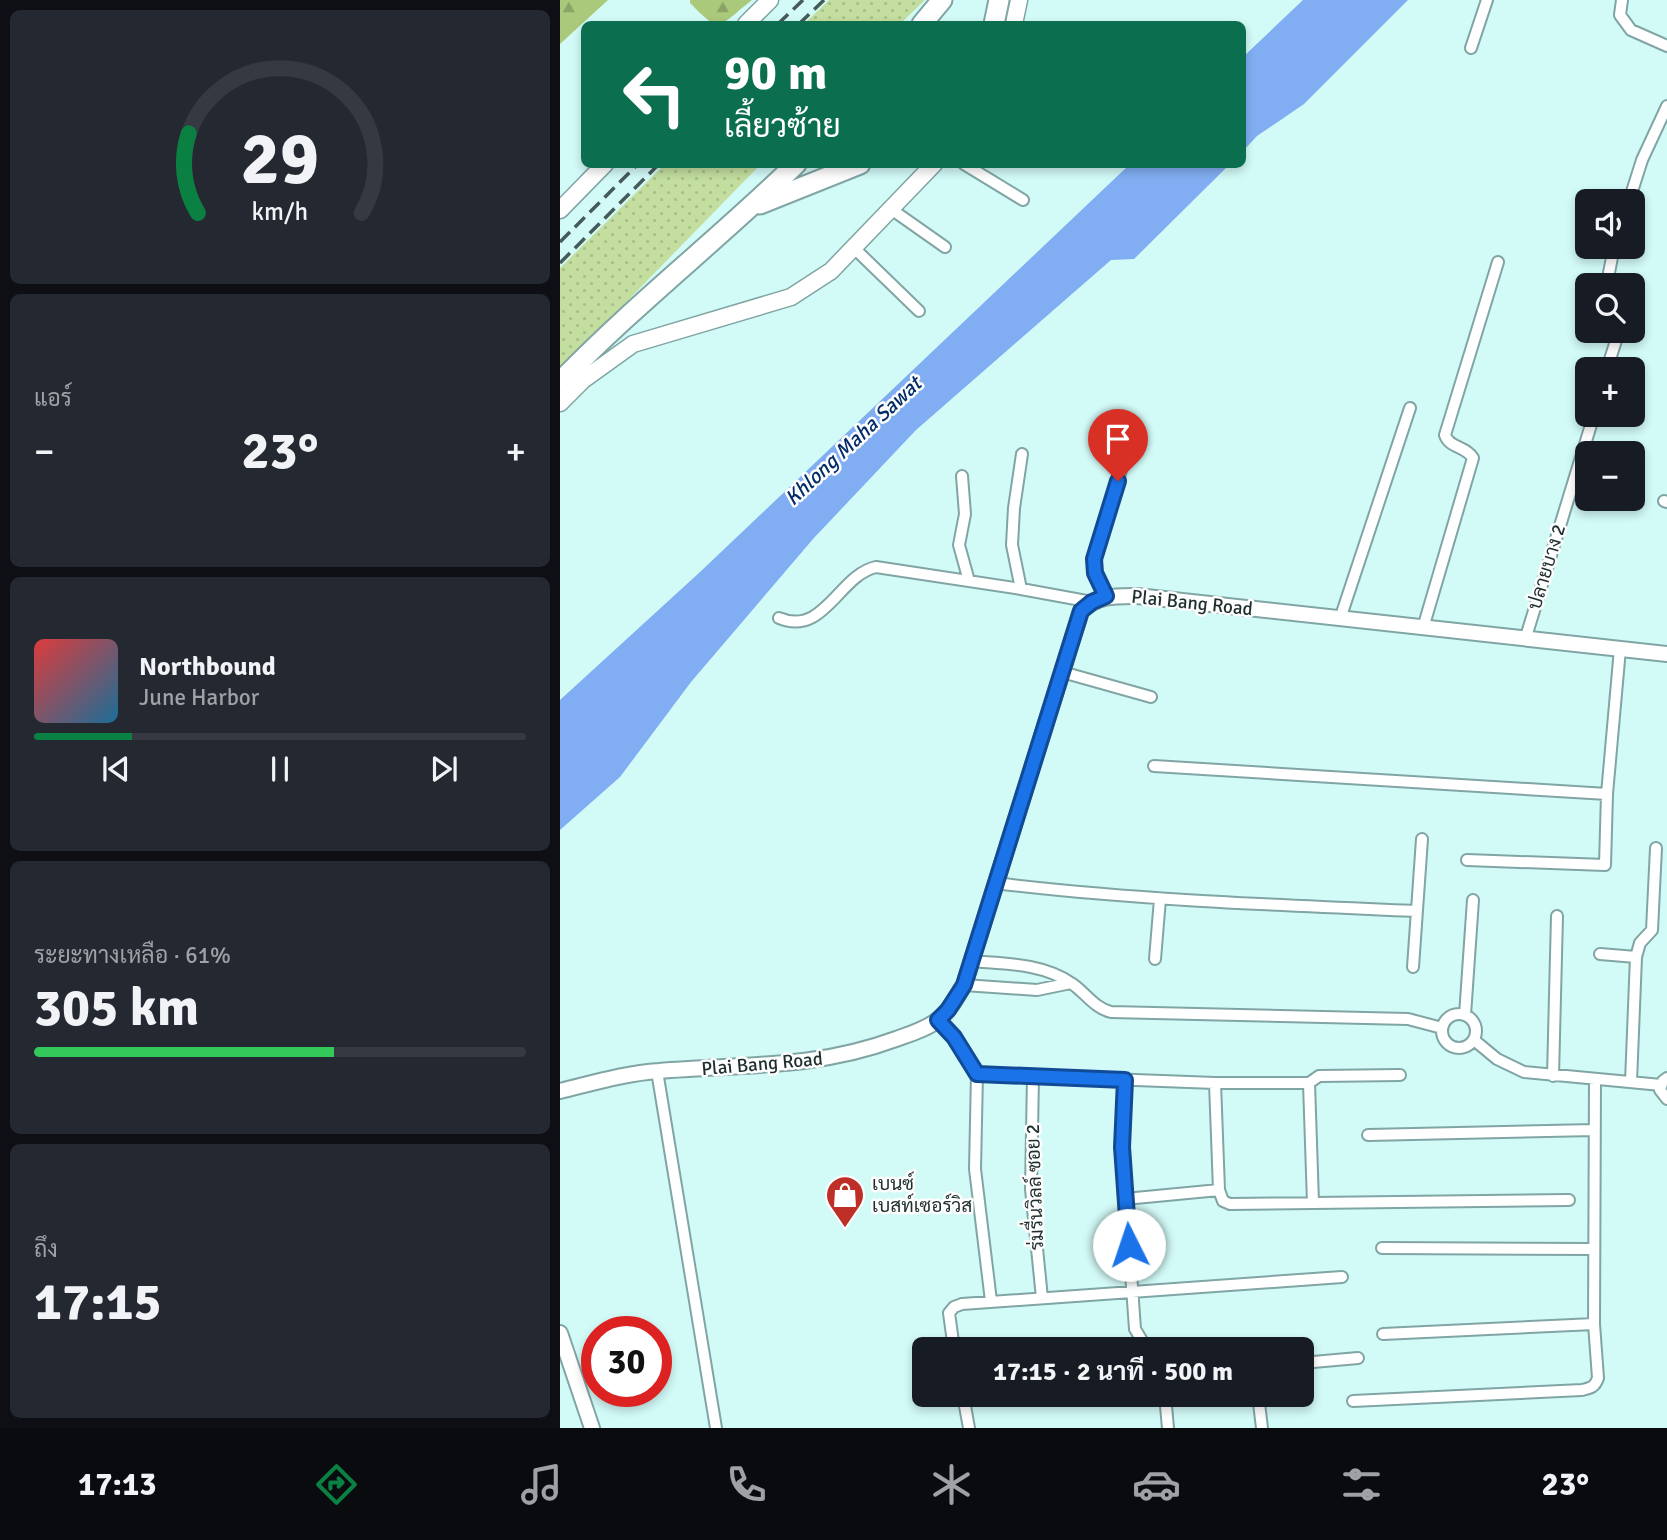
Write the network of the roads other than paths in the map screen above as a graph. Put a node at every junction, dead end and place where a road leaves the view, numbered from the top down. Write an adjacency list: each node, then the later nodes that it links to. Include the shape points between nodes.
1 (770, 0): 7 (main road)
2 (942, 0): 8 (highway)
3 (999, 0): 9 (highway)
4 (1019, 0): 10 (main road)
5 (1488, 0): 12 (street)
6 (1622, 0): 11 (street, via 1620,15 1631,30)
7 (749, 21)
8 (924, 21)
9 (996, 21)
10 (1015, 21)
11 (1667, 46)
12 (1471, 48)
13 (1667, 106): 14 (street)
14 (1655, 133): 15 (street); 21 (street)
15 (1667, 137)
16 (601, 168): 25 (main road)
17 (792, 168): 23 (highway)
18 (850, 168): 23 (highway)
19 (930, 168): 24 (main road)
20 (971, 168): 22 (street)
21 (1633, 189)
22 (1023, 200)
23 (751, 208): 30 (highway)
24 (891, 209): 26 (street); 27 (main road)
25 (560, 210)
26 (945, 247)
27 (854, 248): 29 (street); 31 (main road, via 831,271 791,298 633,344)
28 (1498, 262): 43 (street, via 1445,435 1473,458)
29 (919, 311)
30 (560, 382)
31 (560, 403)
32 (1410, 408): 42 (street)
33 (1590, 427): 44 (street, ปลายบาง 2)
34 (1022, 454): 38 (street, via 1012,545)
35 (1125, 457): 39 (street, via 1094,559)
36 (962, 476): 37 (street, via 965,514 959,545)
37 (969, 581): 38 (street); 41 (street, via 876,567 857,574 828,608 802,621 790,623)
38 (1021, 589): 40 (street)
39 (1106, 596): 40 (street, Plai Bang Road); 42 (street, Plai Bang Road)
40 (1092, 602): 47 (street, Plai Bang Road, via 1081,611)
41 (779, 618)
42 (1340, 619): 43 (street, Plai Bang Road)
43 (1423, 628): 44 (street, Plai Bang Road)
44 (1525, 639): 45 (street, Plai Bang Road)
45 (1620, 649): 46 (street, Plai Bang Road); 50 (street)
46 (1667, 654)
47 (1062, 672): 48 (street); 54 (street, Plai Bang Road)
48 (1151, 697)
49 (1154, 766): 50 (street)
50 (1607, 794): 53 (street, via 1605,865)
51 (1422, 839): 57 (street)
52 (1656, 848): 60 (street, via 1652,930 1640,943)
53 (1467, 860)
54 (995, 883): 55 (street); 62 (street, Plai Bang Road)
55 (1160, 899): 57 (street); 61 (street)
56 (1473, 900): 66 (street)
57 (1417, 911): 63 (street)
58 (1557, 916): 74 (street)
59 (1600, 954): 60 (street)
60 (1636, 957): 77 (street)
61 (1155, 959)
62 (971, 961): 64 (street, via 1038,968); 65 (street, Plai Bang Road)
63 (1413, 967)
64 (1071, 983): 65 (street, via 1037,990); 68 (street, via 1111,1012 1408,1019)
65 (964, 985): 67 (street, Plai Bang Road)
66 (1465, 1015): 68 (street, via 1448,1018); 69 (street, via 1474,1022)
67 (938, 1020): 70 (street, Plai Bang Road, via 874,1048 828,1059); 71 (street)
68 (1442, 1028): 69 (street, via 1444,1040 1453,1047 1465,1047)
69 (1474, 1040): 74 (street, via 1497,1059 1524,1072)
70 (657, 1071): 81 (street, Plai Bang Road); 107 (street)
71 (977, 1074): 73 (street); 94 (street, via 975,1170)
72 (1400, 1075): 80 (street, via 1319,1076)
73 (1033, 1076): 76 (street); 93 (street, ร่มรื่นวิลล์ ซอย 2, via 1031,1189)
74 (1553, 1076): 75 (street)
75 (1595, 1079): 77 (street); 83 (street)
76 (1125, 1080): 79 (street); 86 (street)
77 (1631, 1082): 78 (street)
78 (1664, 1082): 82 (street, via 1662,1094)
79 (1215, 1083): 80 (street); 85 (street)
80 (1309, 1083): 88 (street)
81 (560, 1091)
82 (1667, 1099)
83 (1594, 1130): 84 (street); 90 (street)
84 (1368, 1135)
85 (1219, 1190): 86 (street); 88 (street, via 1223,1201 1230,1204)
86 (1125, 1199): 92 (street)
87 (1569, 1200): 88 (street)
88 (1313, 1203)
89 (1382, 1248): 90 (street)
90 (1594, 1249): 95 (street)
91 (1342, 1277): 92 (street)
92 (1132, 1291): 93 (street); 99 (street)
93 (1042, 1298): 94 (street)
94 (991, 1301): 98 (street, via 950,1310)
95 (1594, 1324): 97 (street); 102 (street, via 1598,1378 1591,1388)
96 (560, 1333): 106 (street)
97 (1383, 1334)
98 (952, 1337)
99 (1140, 1337)
100 (1358, 1358): 101 (street)
101 (1314, 1362)
102 (1353, 1401)
103 (965, 1407): 108 (street)
104 (1166, 1407): 109 (street)
105 (1259, 1407): 110 (street)
106 (592, 1428)
107 (716, 1428)
108 (969, 1428)
109 (1168, 1428)
110 (1262, 1428)

